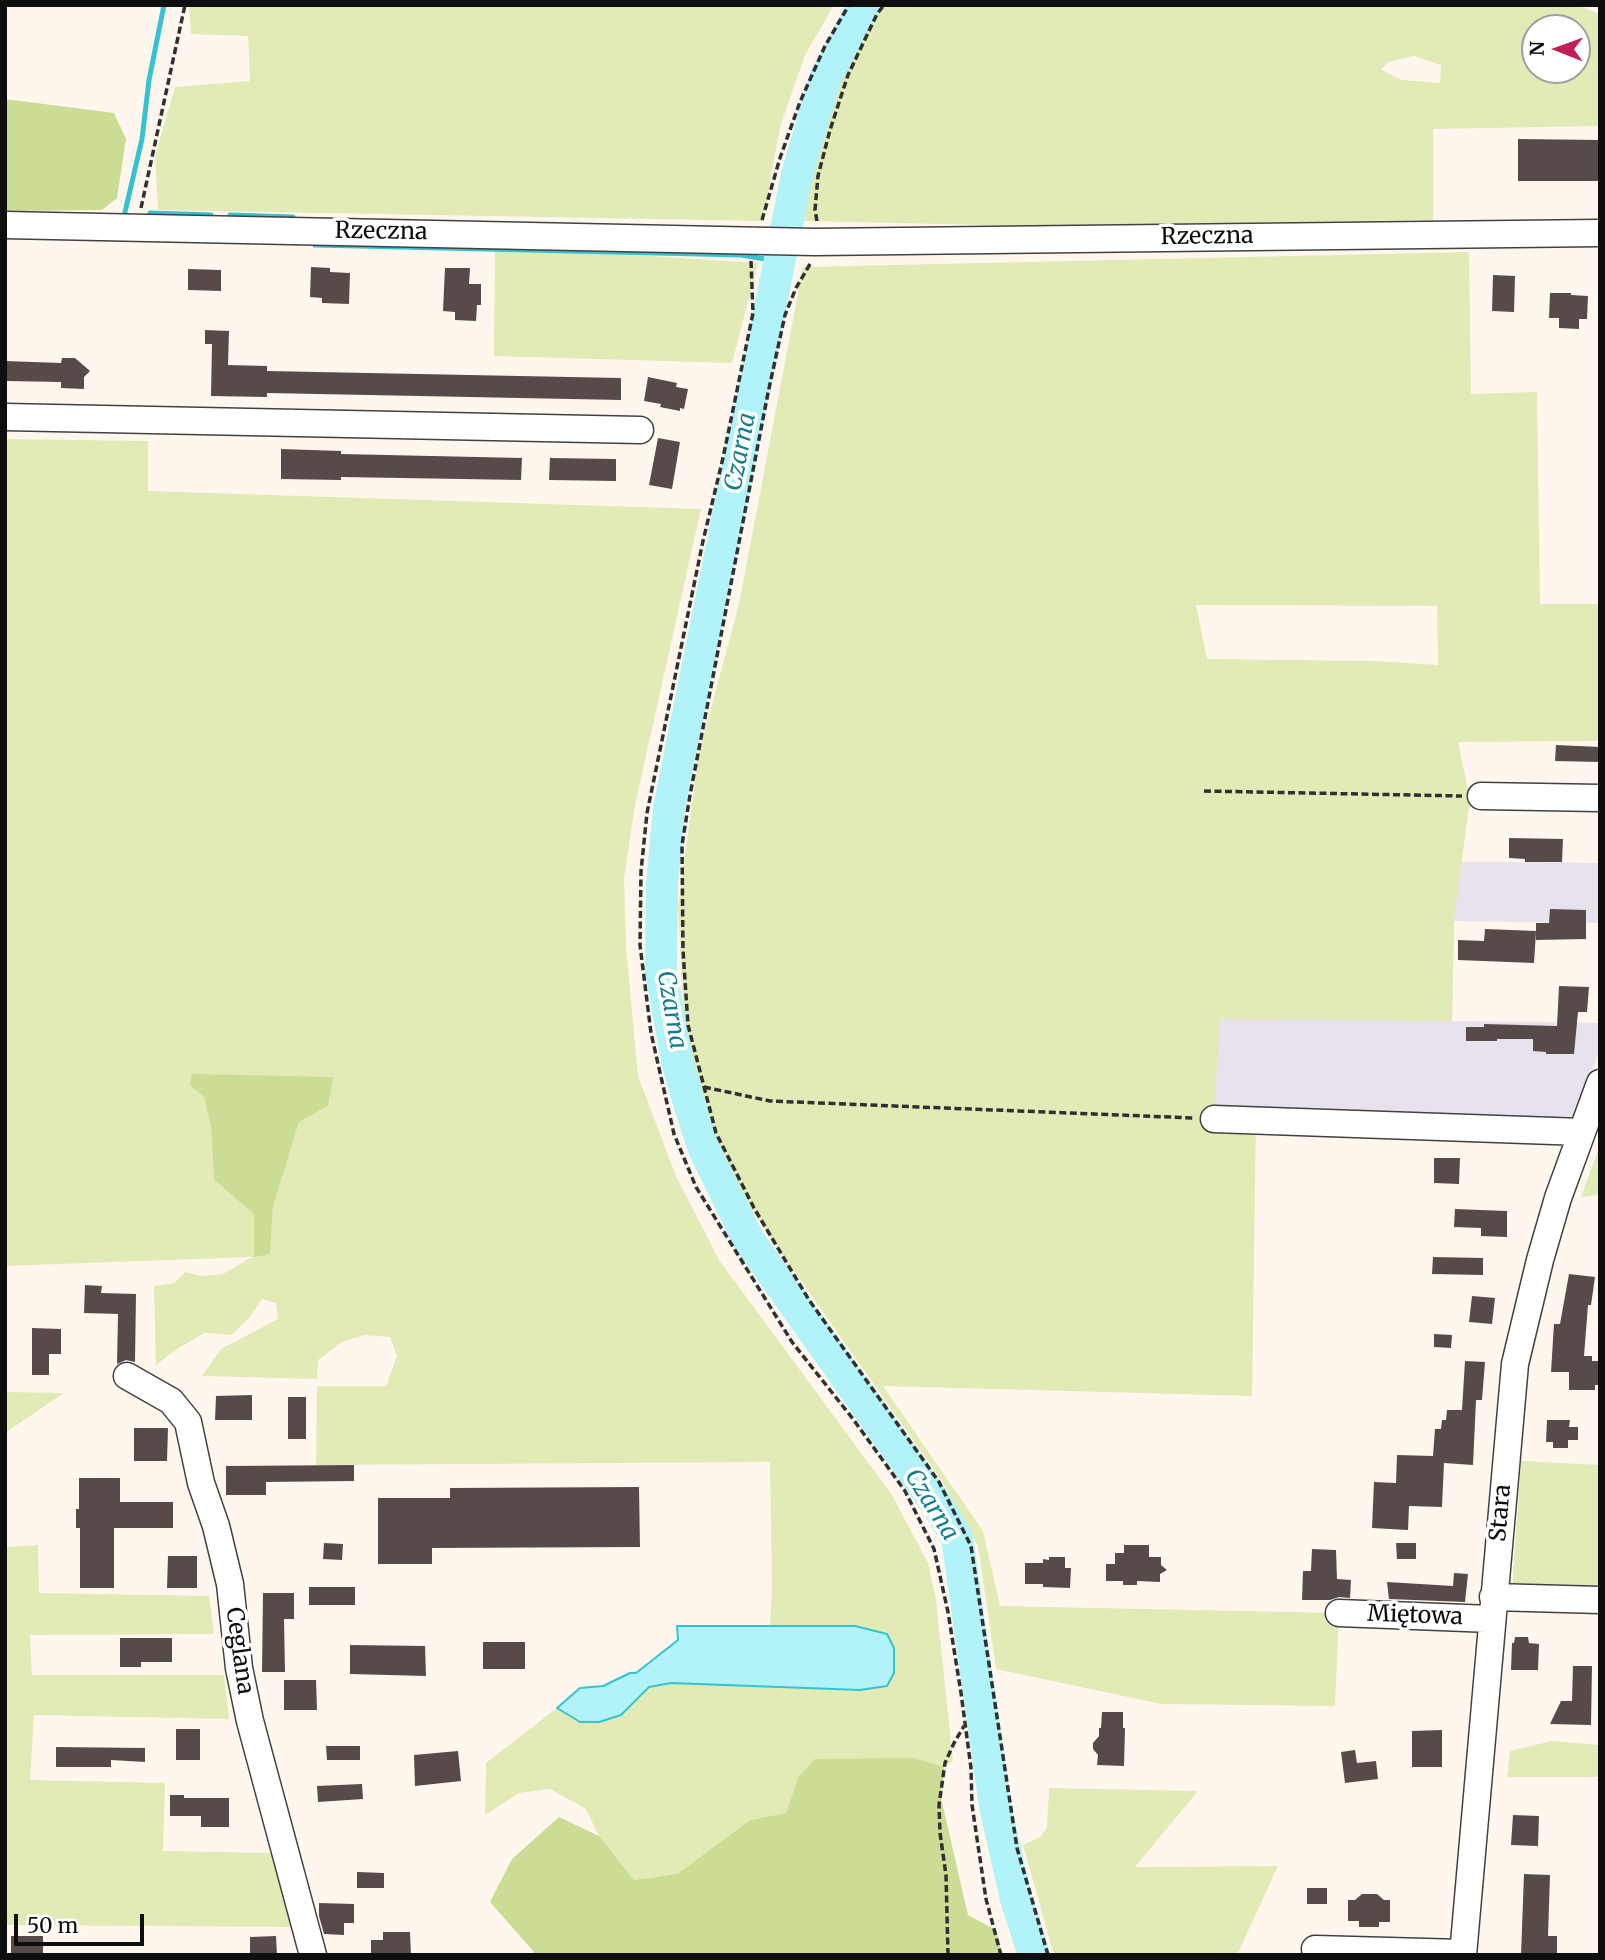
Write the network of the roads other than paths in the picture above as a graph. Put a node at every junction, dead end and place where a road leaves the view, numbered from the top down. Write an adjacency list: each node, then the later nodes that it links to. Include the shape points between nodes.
1 (5, 225): 2 (street, Rzeczna, via 818,242)
2 (1600, 233)
3 (5, 417): 4 (street)
4 (640, 430)
5 (1481, 796): 6 (street)
6 (1600, 798)
7 (1600, 1083): 9 (street, Stara)
8 (1214, 1119): 9 (street)
9 (1582, 1132): 12 (street, Stara, via 1540,1260 1515,1364)
10 (127, 1376): 16 (street, Ceglana, via 171,1401 188,1422 230,1584 250,1721)
11 (1600, 1600): 12 (street, Miętowa)
12 (1492, 1608): 13 (street, Miętowa); 15 (street, Stara)
13 (1339, 1613)
14 (1315, 1949): 15 (street)
15 (1463, 1954)
16 (313, 1955)

